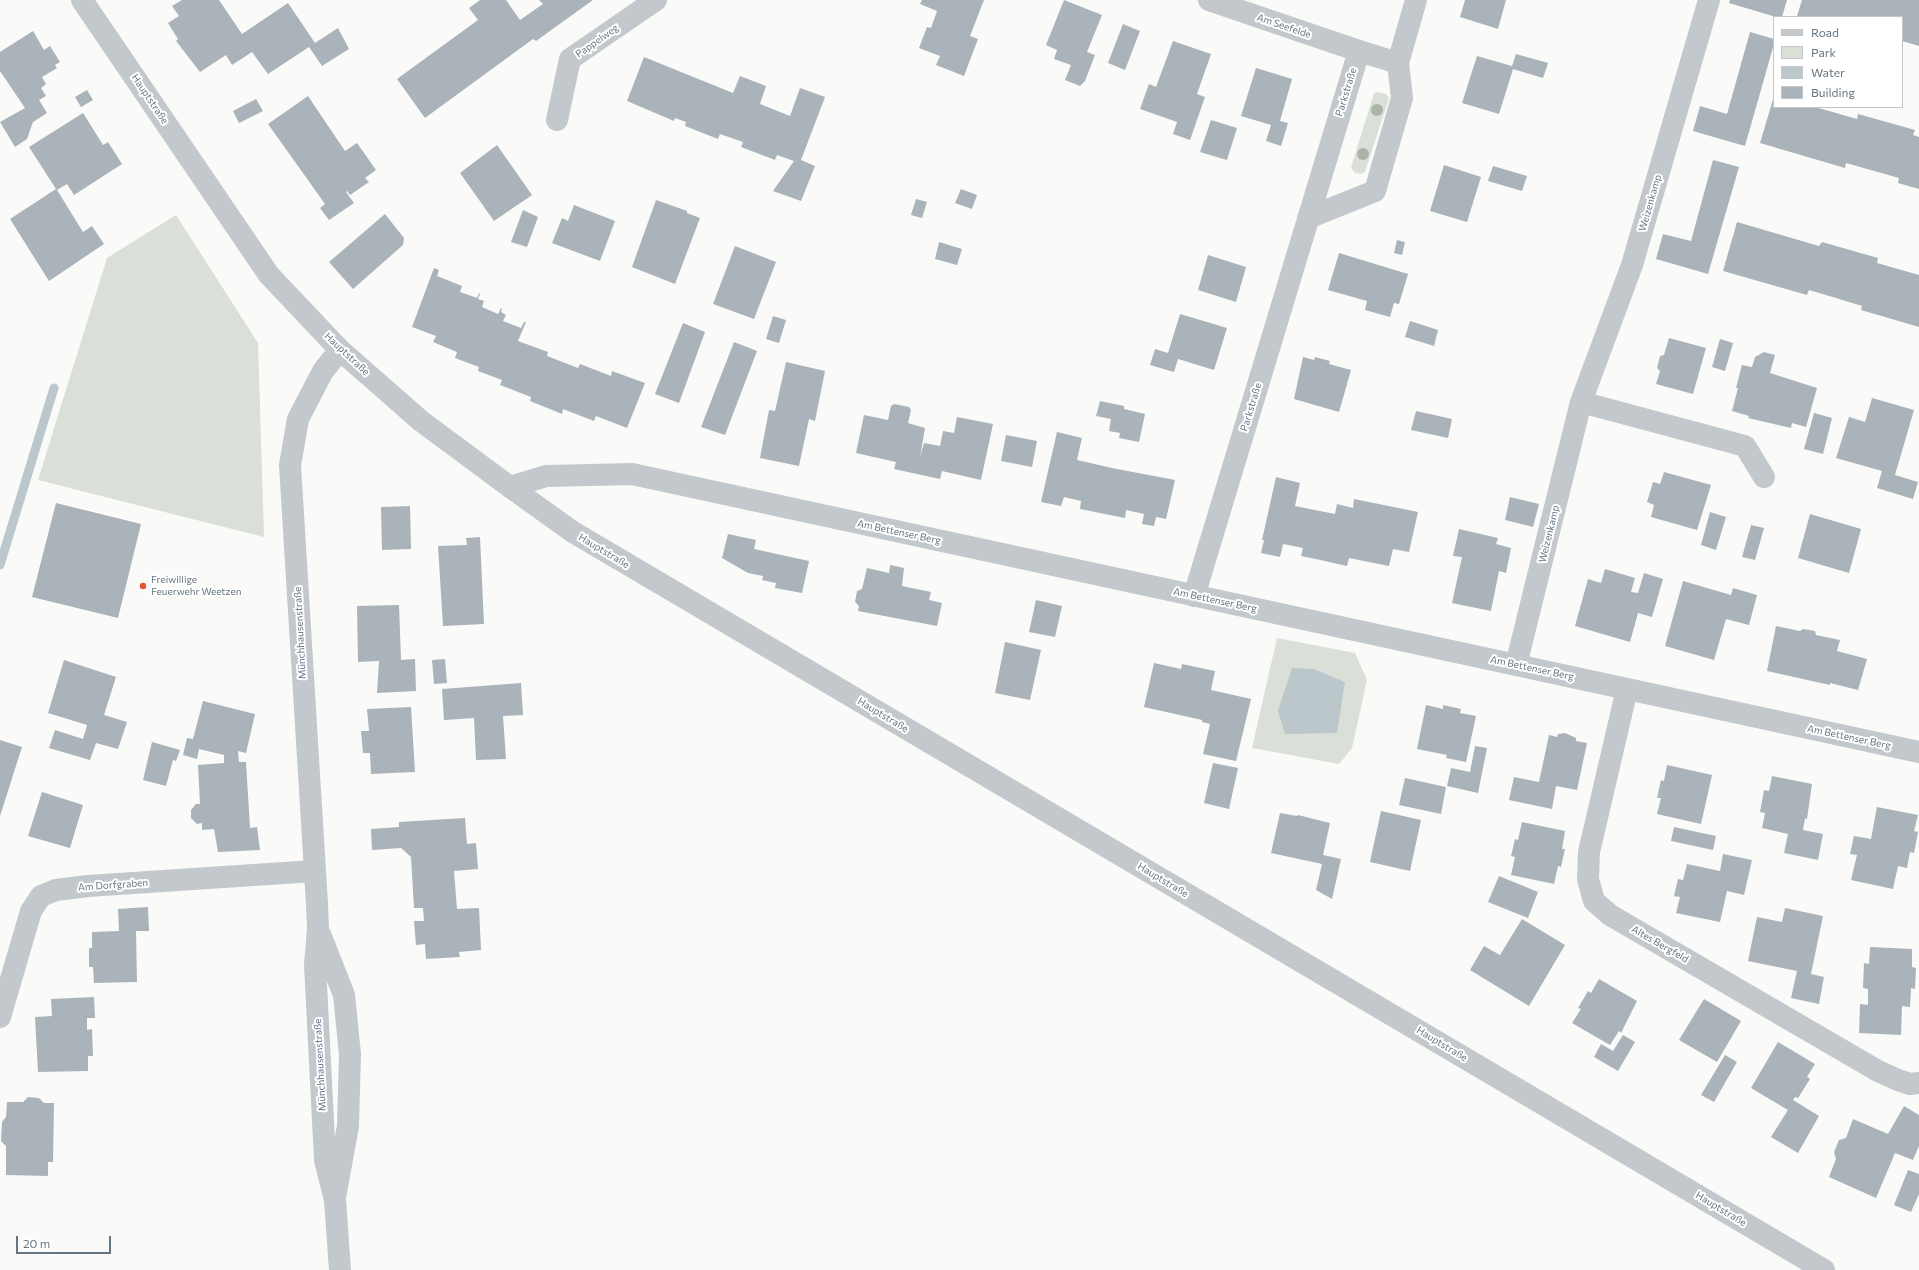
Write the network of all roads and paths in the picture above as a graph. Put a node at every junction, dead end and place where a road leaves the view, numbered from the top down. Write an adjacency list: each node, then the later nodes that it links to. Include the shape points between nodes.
1 (82, 0): 10 (street, Hauptstraße, via 269,275)
2 (656, 0): 8 (street, Pappelweg, via 570,59)
3 (1209, 0): 6 (street, Am Seefelde)
4 (1416, 0): 7 (street)
5 (1709, 0): 11 (street, Weizenkamp, via 1632,265)
6 (1358, 51): 7 (street); 9 (street, Parkstraße)
7 (1398, 63): 9 (street, via 1402,98 1375,191)
8 (557, 120)
9 (1308, 218): 14 (street, Parkstraße)
10 (340, 350): 13 (street, Hauptstraße, via 421,421); 18 (street, Münchhausenstraße, via 323,371 298,419 290,465)
11 (1581, 402): 12 (street, via 1745,446); 15 (street, Weizenkamp)
12 (1764, 477)
13 (510, 487): 14 (street, Am Bettenser Berg, via 546,476 632,474); 24 (street, Hauptstraße, via 573,532)
14 (1194, 596): 15 (street, Am Bettenser Berg)
15 (1516, 665): 16 (street, Am Bettenser Berg)
16 (1627, 689): 17 (street, Am Bettenser Berg); 21 (street, Altes Bergfeld, via 1589,852 1588,879 1594,901 1610,915 1878,1071 1910,1084)
17 (1919, 752)
18 (314, 871): 19 (street, Münchhausenstraße); 20 (street, Am Dorfgraben, via 88,886 56,890 41,896 31,911)
19 (318, 929): 22 (street, Münchhausenstraße, via 315,965 325,1160); 22 (street, Münchhausenstraße, via 344,995 350,1054 348,1126)
20 (0, 1017)
21 (1919, 1083)
22 (335, 1200): 23 (street, Münchhausenstraße)
23 (340, 1270)
24 (1824, 1270)

